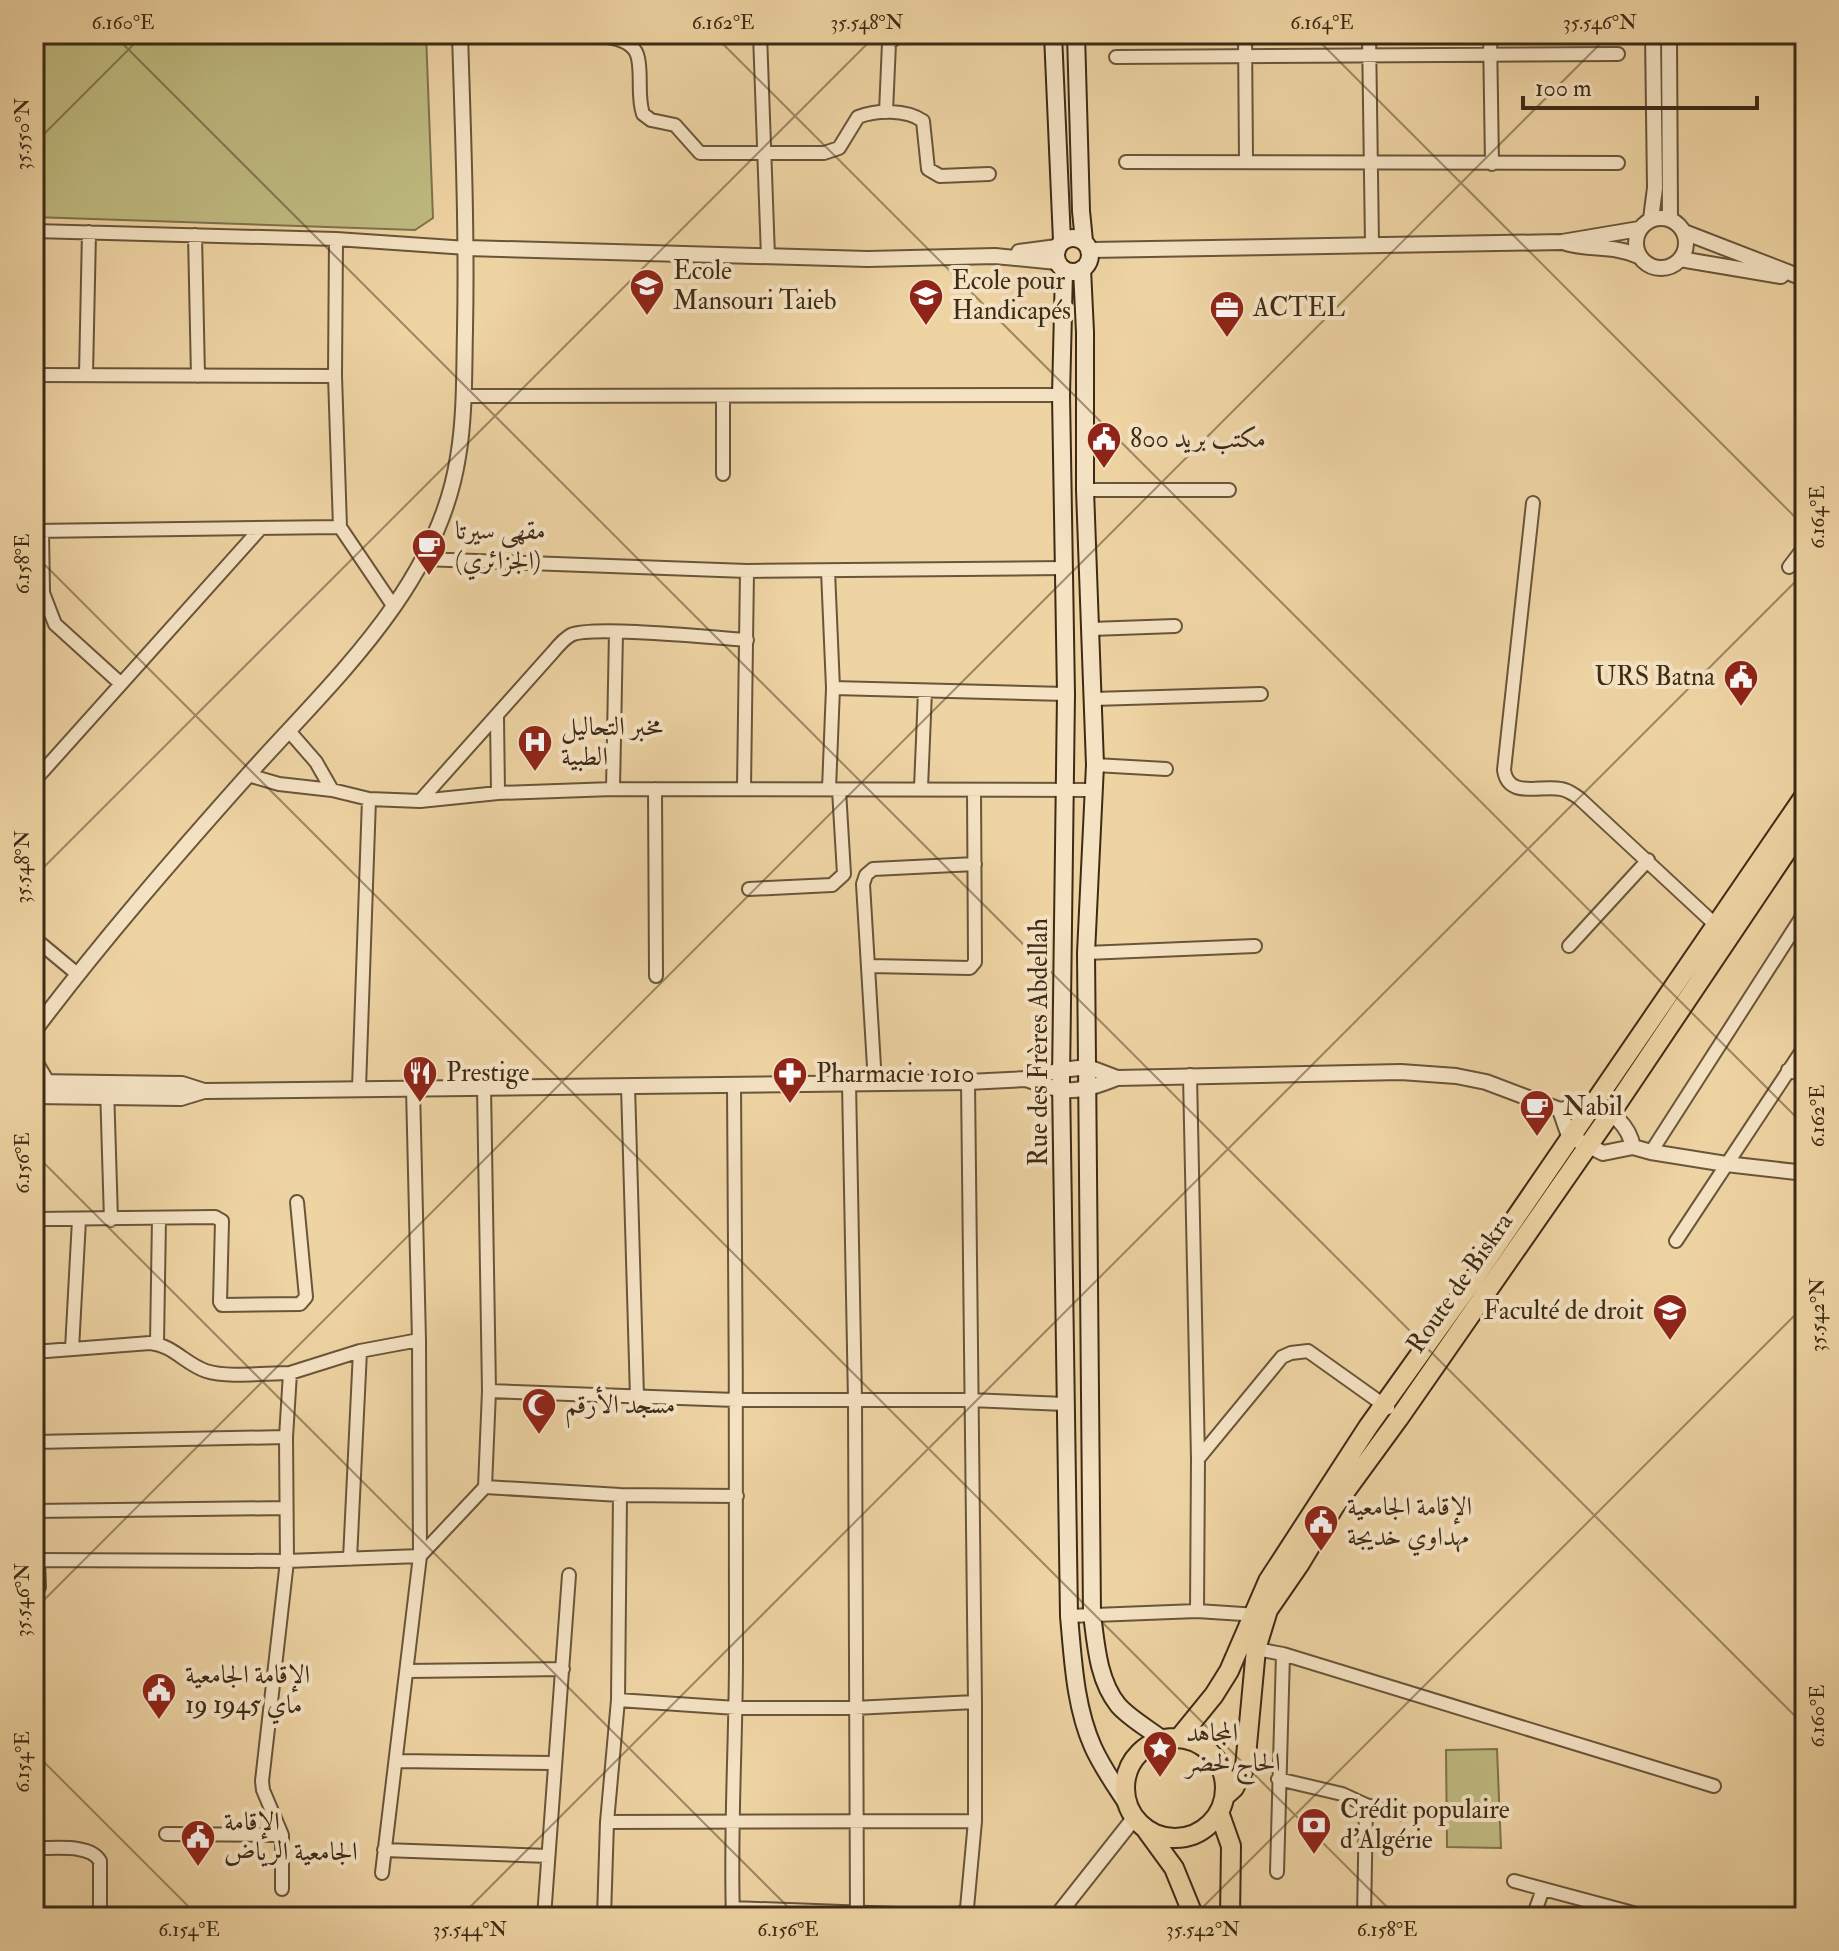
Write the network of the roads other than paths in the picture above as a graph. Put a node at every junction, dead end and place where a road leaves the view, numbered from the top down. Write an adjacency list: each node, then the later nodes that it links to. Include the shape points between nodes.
1 (460, 34): 36 (street)
2 (548, 34): 18 (street, via 611,36 631,48 638,56 643,114 675,125 700,153)
3 (760, 34): 18 (street)
4 (914, 34): 17 (street, via 889,43)
5 (1053, 34): 37 (main road, Rue des Frères Abdellah)
6 (1076, 34): 35 (main road, via 1081,211)
7 (1245, 34): 16 (street)
8 (1369, 34): 14 (street)
9 (1490, 34): 13 (street)
10 (1653, 34): 25 (street)
11 (1669, 34): 26 (street)
12 (1618, 54): 13 (street)
13 (1490, 55): 14 (street); 23 (street)
14 (1369, 56): 16 (street); 21 (street)
15 (1116, 57): 16 (street)
16 (1245, 57): 19 (street)
17 (886, 112): 18 (street, via 858,117 833,151); 24 (street, via 923,121 928,169 933,173)
18 (766, 153): 39 (street)
19 (1246, 161): 20 (street); 21 (street)
20 (1126, 162)
21 (1371, 163): 23 (street); 34 (street)
22 (1618, 163): 23 (street)
23 (1492, 164)
24 (989, 174)
25 (1651, 219): 26 (street); 27 (street)
26 (1670, 219): 30 (street)
27 (1639, 229): 33 (street); 38 (street)
28 (34, 231): 29 (street)
29 (89, 232): 31 (street); 44 (street)
30 (1684, 232): 40 (street); 42 (street)
31 (195, 235): 32 (street); 45 (street)
32 (336, 239): 36 (street); 46 (street)
33 (1562, 242): 34 (street); 38 (street)
34 (1372, 244): 35 (street)
35 (1087, 246): 37 (main road, via 1074,237); 41 (main road, via 1089,261)
36 (467, 248): 39 (street); 48 (street)
37 (1060, 255): 39 (street); 41 (main road, via 1076,272); 47 (main road, Rue des Frères Abdellah)
38 (1638, 256): 40 (street, via 1663,268)
39 (768, 257)
40 (1680, 259): 42 (street)
41 (1082, 269): 51 (main road, Rue des Frères Abdellah)
42 (1804, 278)
43 (34, 375): 44 (street)
44 (86, 375): 45 (street)
45 (198, 376): 46 (street)
46 (335, 376): 54 (street)
47 (1061, 395): 49 (street); 60 (main road, Rue des Frères Abdellah)
48 (463, 396): 49 (street); 58 (street, via 458,459)
49 (723, 396): 50 (street)
50 (723, 474)
51 (1085, 490): 52 (street); 65 (main road, Rue des Frères Abdellah)
52 (1229, 490)
53 (1533, 503): 94 (street, via 1505,776 1516,789 1566,790)
54 (340, 527): 55 (street); 63 (street)
55 (260, 529): 56 (street); 68 (street)
56 (38, 531): 68 (street, via 43,593 55,624)
57 (1805, 546): 59 (street)
58 (423, 559): 61 (street); 63 (street)
59 (1789, 567)
60 (1064, 568): 62 (street); 71 (main road, Rue des Frères Abdellah)
61 (747, 571): 62 (street); 67 (street)
62 (828, 571): 69 (street)
63 (394, 607): 75 (street)
64 (1175, 626): 65 (street)
65 (1091, 629): 73 (main road, Rue des Frères Abdellah)
66 (616, 632): 67 (street); 74 (street, via 571,635); 83 (street)
67 (747, 640): 80 (street)
68 (120, 683): 79 (street)
69 (833, 688): 70 (street); 85 (street)
70 (925, 691): 71 (street); 81 (street)
71 (1066, 694): 82 (main road, Rue des Frères Abdellah)
72 (1261, 694): 73 (street)
73 (1093, 699): 76 (main road, Rue des Frères Abdellah)
74 (497, 717): 89 (street); 92 (street)
75 (289, 731): 78 (street); 86 (street)
76 (1095, 765): 77 (street); 88 (main road, Rue des Frères Abdellah)
77 (1166, 769)
78 (248, 775): 86 (street); 104 (street)
79 (35, 776)
80 (744, 787): 84 (street); 85 (street)
81 (921, 788): 85 (street); 87 (street)
82 (1065, 788): 87 (street); 88 (street); 110 (main road, Rue des Frères Abdellah)
83 (613, 789): 84 (street); 89 (street)
84 (655, 789): 105 (street)
85 (834, 789): 96 (street, via 844,874 839,881)
86 (332, 790): 91 (street)
87 (974, 790): 95 (street)
88 (1094, 790): 102 (main road, Rue des Frères Abdellah)
89 (498, 793): 92 (street)
90 (1805, 795): 98 (main road, Route de Biskra)
91 (369, 799): 92 (street); 123 (street)
92 (420, 801)
93 (1805, 824): 98 (main road, Route de Biskra)
94 (1648, 860): 98 (street); 101 (street)
95 (975, 864): 103 (street, via 873,869 866,875); 103 (street, via 973,966)
96 (749, 889)
97 (1805, 912): 135 (street)
98 (1722, 931): 129 (main road, Route de Biskra); 131 (main road, Route de Biskra)
99 (34, 938): 104 (street)
100 (1255, 946): 102 (street)
101 (1569, 946)
102 (1086, 953): 109 (main road, Rue des Frères Abdellah)
103 (870, 966): 119 (street)
104 (76, 973): 106 (street)
105 (656, 976)
106 (35, 1033)
107 (1805, 1046): 111 (street)
108 (34, 1060): 116 (street)
109 (1088, 1067): 110 (street); 114 (street); 126 (main road, Rue des Frères Abdellah)
110 (1061, 1070): 115 (street); 127 (main road, Rue des Frères Abdellah)
111 (1788, 1070): 113 (street); 136 (street)
112 (1190, 1075): 114 (street); 130 (street, via 1456,1076); 160 (street)
113 (1805, 1076)
114 (1117, 1078): 126 (street)
115 (1026, 1079): 117 (street); 127 (street)
116 (41, 1082): 125 (street)
117 (968, 1082): 119 (street); 153 (street)
118 (849, 1083): 119 (street); 120 (street); 154 (street)
119 (875, 1083)
120 (734, 1084): 121 (street); 152 (street)
121 (628, 1086): 122 (street); 151 (street)
122 (484, 1087): 124 (street); 150 (street)
123 (359, 1088): 124 (street); 125 (street, via 204,1091 189,1084)
124 (413, 1088): 144 (street)
125 (107, 1089): 128 (street); 142 (street)
126 (1087, 1089): 127 (street); 173 (main road, Rue des Frères Abdellah)
127 (1061, 1092): 155 (main road, Rue des Frères Abdellah)
128 (34, 1096)
129 (1593, 1103): 130 (street); 131 (street); 132 (main road, Route de Biskra)
130 (1560, 1110): 132 (street)
131 (1611, 1113): 133 (main road, Route de Biskra); 134 (street, via 1623,1123)
132 (1569, 1136): 133 (street); 156 (main road, Route de Biskra)
133 (1586, 1146): 134 (street, via 1603,1153); 157 (main road, Route de Biskra)
134 (1633, 1147): 135 (street)
135 (1651, 1152): 136 (street)
136 (1726, 1164): 137 (street); 143 (street)
137 (1805, 1173)
138 (297, 1202): 139 (street, via 306,1297 300,1304 222,1305 220,1219)
139 (159, 1218): 142 (street); 145 (street)
140 (34, 1219): 141 (street)
141 (79, 1220): 142 (street); 146 (street)
142 (111, 1220)
143 (1676, 1241)
144 (419, 1340): 147 (street); 166 (street)
145 (157, 1343): 146 (street); 149 (street, via 211,1372)
146 (72, 1349): 148 (street)
147 (360, 1351): 149 (street); 167 (street)
148 (34, 1352)
149 (290, 1373): 158 (street)
150 (489, 1391): 151 (street); 161 (street)
151 (637, 1397): 152 (street)
152 (735, 1400): 154 (street); 163 (street)
153 (970, 1400): 154 (street); 155 (street); 181 (street)
154 (855, 1401): 183 (street)
155 (1065, 1404): 175 (main road, Rue des Frères Abdellah)
156 (1384, 1404): 157 (street); 160 (street, via 1308,1351 1291,1353 1282,1357); 174 (main road, Route de Biskra, via 1268,1581)
157 (1399, 1418): 174 (main road, Route de Biskra)
158 (286, 1437): 159 (street); 164 (street)
159 (34, 1442)
160 (1198, 1459): 172 (street)
161 (485, 1487): 162 (street); 166 (street)
162 (620, 1495): 163 (street); 180 (street)
163 (737, 1496): 182 (street)
164 (286, 1508): 165 (street); 169 (street)
165 (34, 1511)
166 (420, 1556): 167 (street); 179 (street)
167 (350, 1559): 169 (street)
168 (36, 1560): 169 (street); 171 (street, via 39,1587)
169 (287, 1561): 198 (street, via 262,1781)
170 (569, 1575): 178 (street)
171 (34, 1593)
172 (1197, 1611): 173 (street); 174 (street)
173 (1092, 1614): 175 (street); 184 (main road, Rue des Frères Abdellah, via 1098,1658 1119,1706)
174 (1259, 1615): 176 (main road, Route de Biskra); 184 (main road, Route de Biskra, via 1214,1695)
175 (1069, 1616): 192 (main road, Rue des Frères Abdellah, via 1083,1720 1102,1766)
176 (1256, 1649): 177 (street); 189 (main road, Route de Biskra, via 1245,1767)
177 (1283, 1654): 187 (street); 188 (street)
178 (563, 1669): 179 (street); 186 (street)
179 (407, 1671): 185 (street)
180 (618, 1700): 182 (street); 195 (street)
181 (975, 1702): 183 (street); 194 (street)
182 (736, 1708): 183 (street); 196 (street)
183 (854, 1708): 193 (street)
184 (1171, 1739): 189 (main road, via 1195,1742 1214,1757 1225,1779); 192 (main road, via 1148,1746 1129,1770 1125,1784)
185 (397, 1761): 186 (street); 200 (street)
186 (553, 1763): 201 (street)
187 (1278, 1779): 190 (street); 202 (street)
188 (1714, 1786)
189 (1222, 1804): 192 (main road, via 1210,1824 1184,1837 1155,1834); 214 (main road, via 1231,1846)
190 (1366, 1805): 191 (street); 215 (street)
191 (1400, 1814)
192 (1134, 1815): 212 (street); 213 (main road, via 1174,1868)
193 (856, 1820): 194 (street); 196 (street); 208 (street)
194 (975, 1821): 208 (street, via 969,1899 961,1914)
195 (607, 1822): 196 (street); 211 (street)
196 (731, 1823): 207 (street)
197 (166, 1834): 198 (street)
198 (282, 1835): 205 (street)
199 (34, 1848): 209 (street, via 98,1856)
200 (384, 1850): 201 (street); 203 (street)
201 (548, 1856): 210 (street)
202 (1277, 1872)
203 (382, 1873)
204 (1514, 1881): 206 (street)
205 (282, 1889)
206 (1543, 1889): 216 (street); 217 (street)
207 (732, 1913): 208 (street)
208 (857, 1916)
209 (100, 1917)
210 (544, 1917)
211 (604, 1917)
212 (1056, 1917)
213 (1194, 1917)
214 (1230, 1917)
215 (1364, 1917)
216 (1533, 1917)
217 (1648, 1917)

